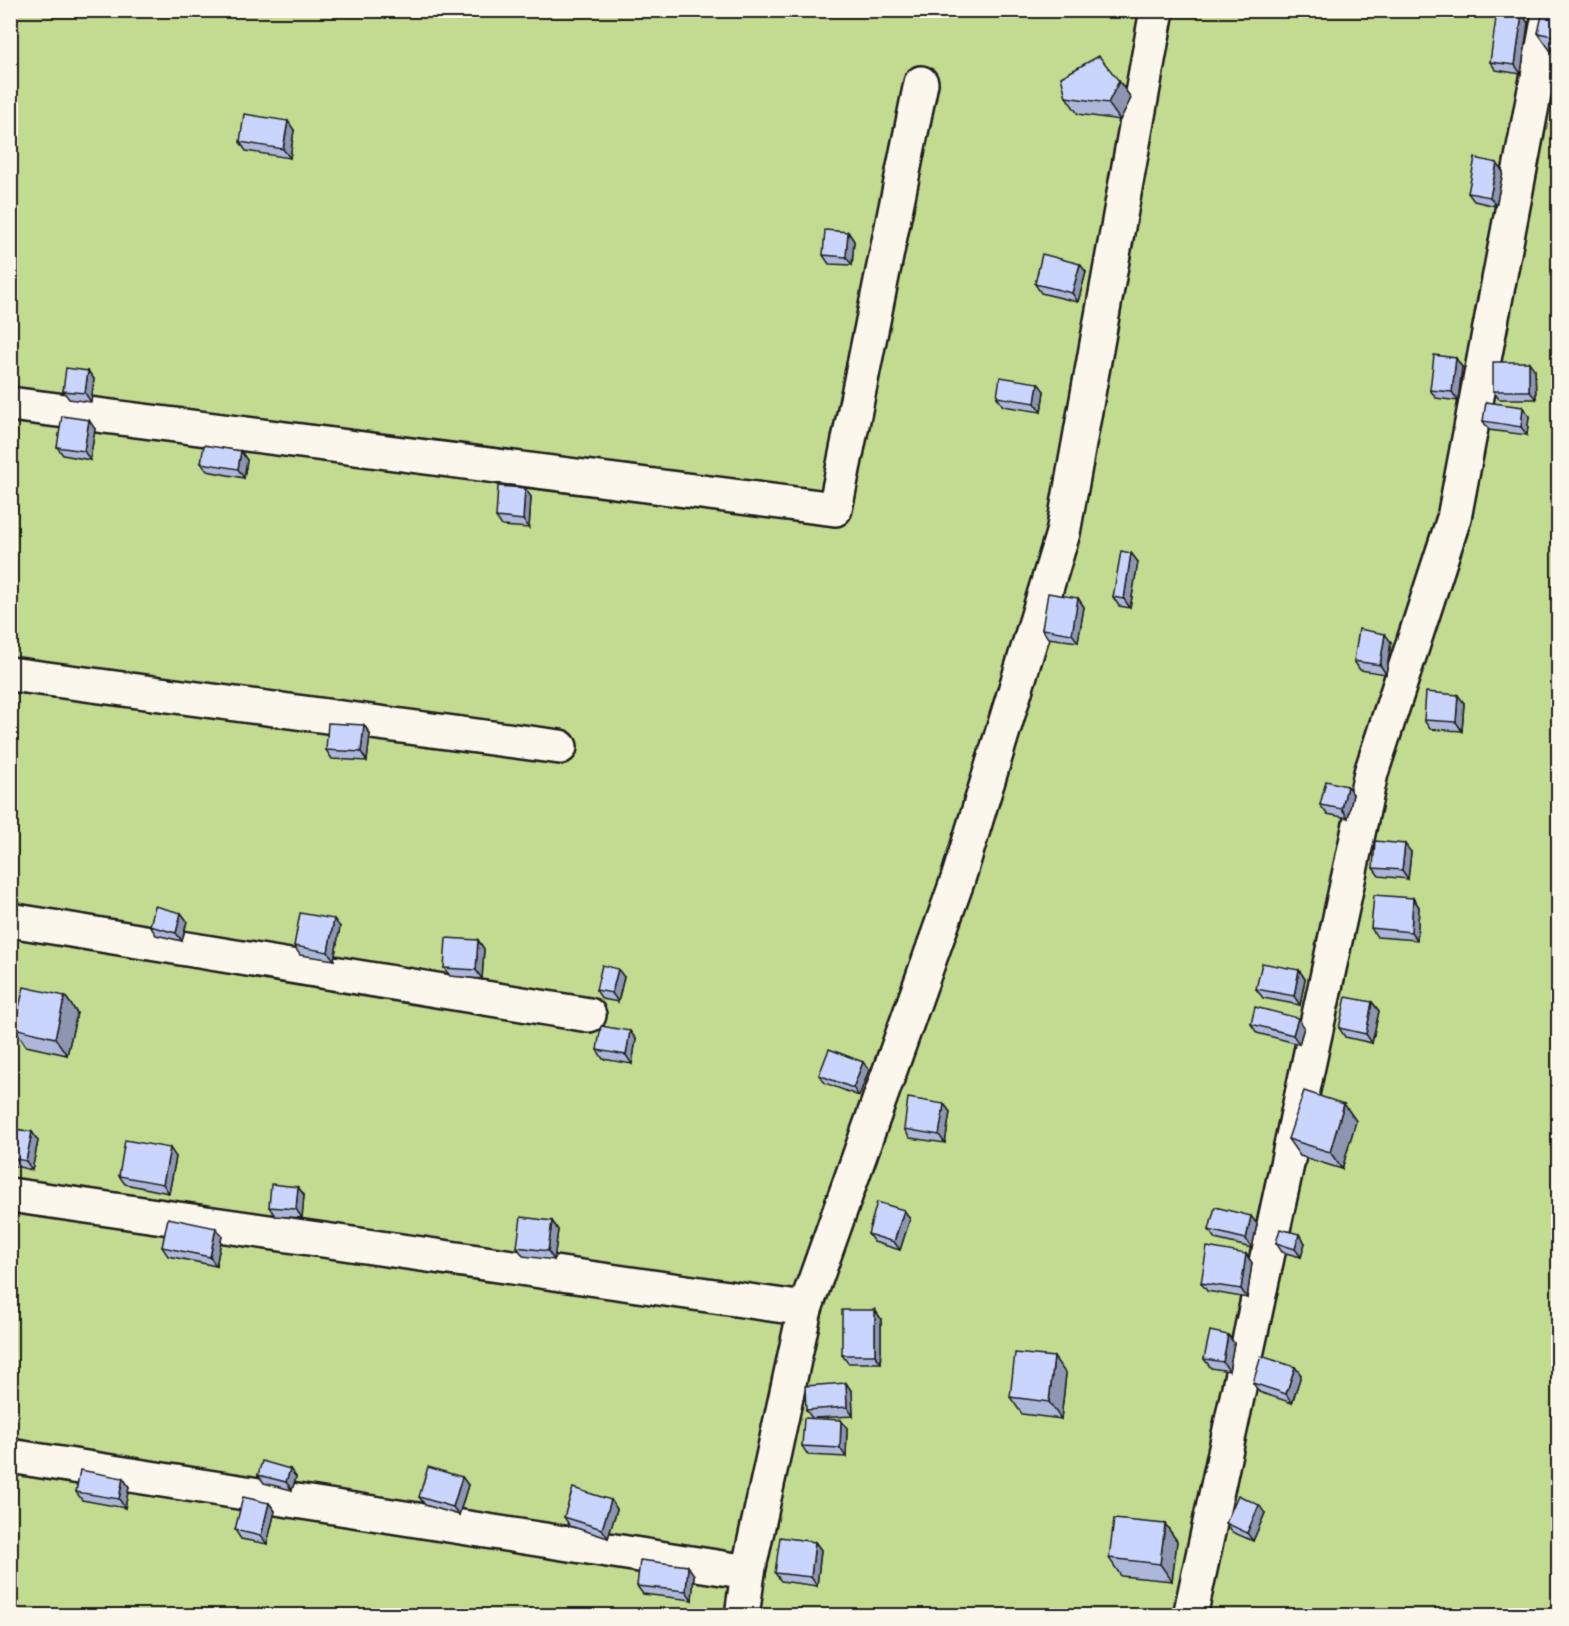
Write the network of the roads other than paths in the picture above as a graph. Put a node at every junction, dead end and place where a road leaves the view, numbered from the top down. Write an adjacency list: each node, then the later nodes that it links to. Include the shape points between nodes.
1 (1157, 10): 10 (lane, via 1063,533 958,879)
2 (1550, 10): 14 (lane, via 1454,518 1371,772)
3 (921, 83): 4 (lane, via 835,509)
4 (10, 404)
5 (10, 674): 6 (lane)
6 (560, 747)
7 (10, 920): 8 (lane)
8 (589, 1015)
9 (10, 1196): 10 (lane)
10 (805, 1309): 12 (lane)
11 (10, 1456): 12 (lane)
12 (748, 1572): 13 (lane)
13 (742, 1616)
14 (1190, 1616)

